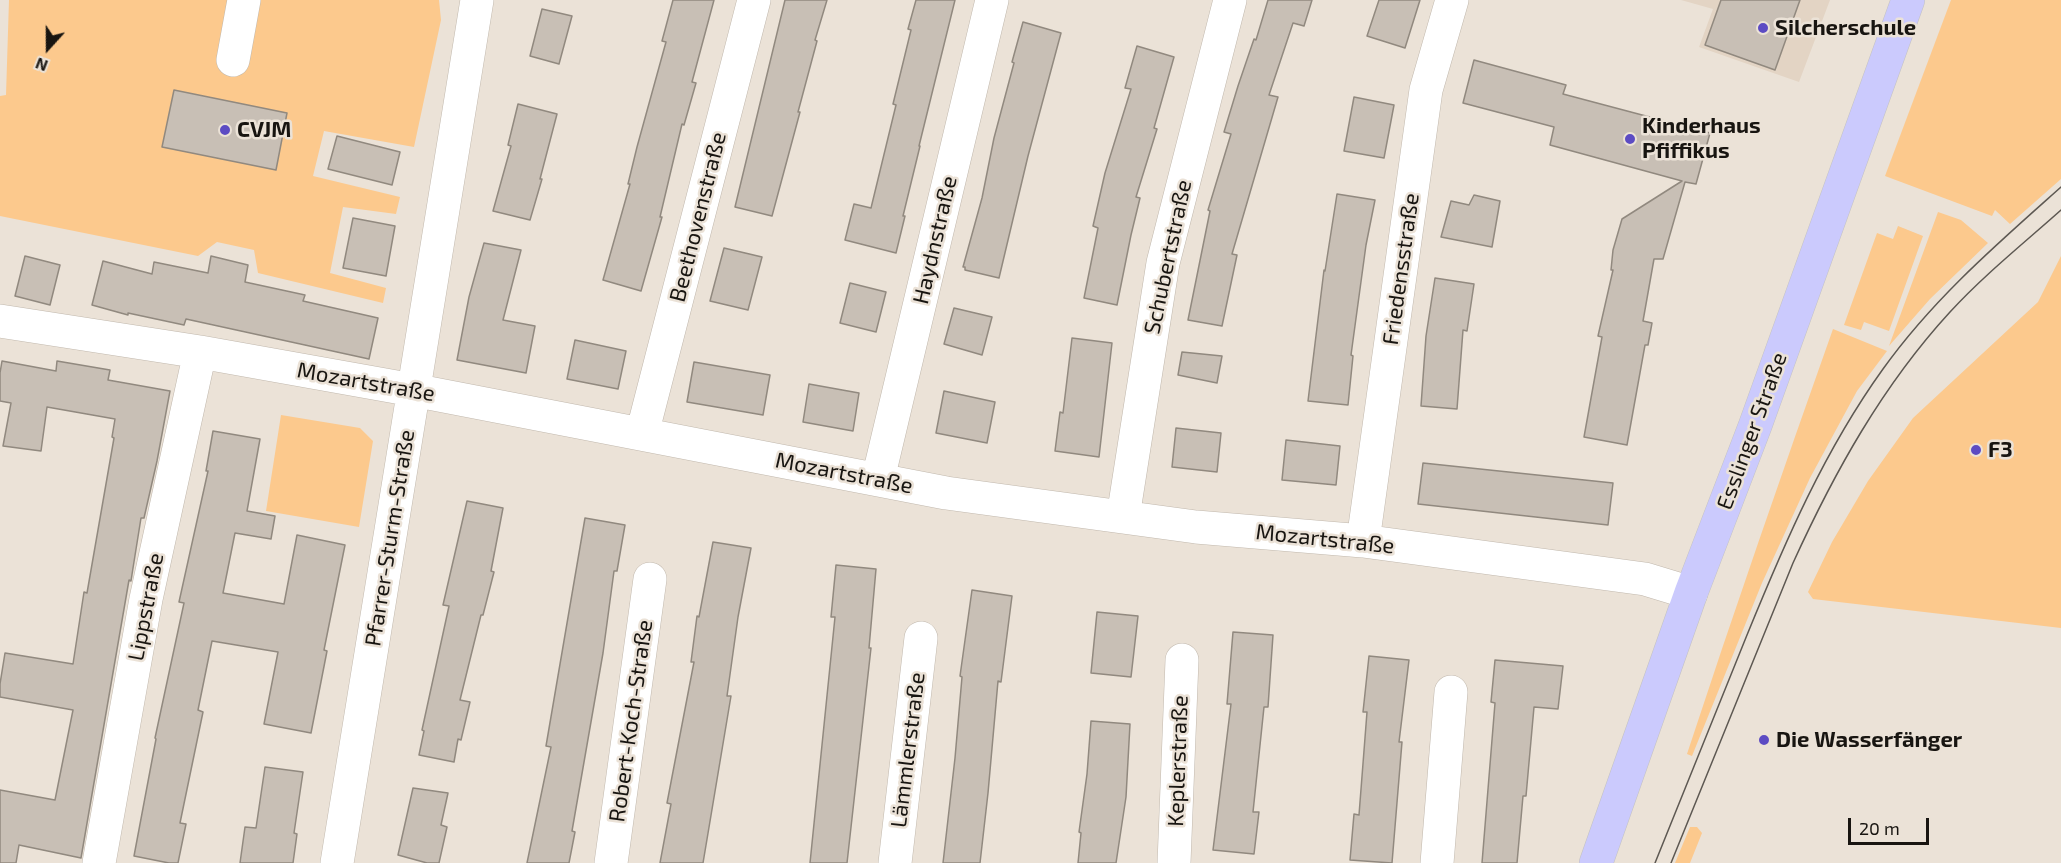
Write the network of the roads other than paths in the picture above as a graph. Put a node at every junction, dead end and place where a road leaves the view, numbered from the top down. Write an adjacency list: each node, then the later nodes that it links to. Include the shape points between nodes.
1 (244, 0): 8 (street)
2 (477, 0): 11 (street, Pfarrer-Sturm-Straße)
3 (754, 0): 12 (street, Beethovenstraße)
4 (992, 0): 13 (street, Haydnstraße)
5 (1230, 0): 14 (street, Schubertstraße, via 1163,263)
6 (1452, 0): 15 (street, Friedensstraße, via 1426,90)
7 (1908, 0): 17 (main road, Esslinger Straße)
8 (233, 60)
9 (0, 321): 10 (street, Mozartstraße)
10 (200, 352): 11 (street, Mozartstraße); 21 (street, Lippstraße, via 146,599)
11 (413, 390): 12 (street, Mozartstraße); 22 (street, Pfarrer-Sturm-Straße)
12 (642, 434): 13 (street, Mozartstraße)
13 (878, 479): 14 (street, Mozartstraße, via 946,493)
14 (1124, 517): 15 (street, Mozartstraße)
15 (1363, 541): 17 (street, Mozartstraße, via 1645,579)
16 (650, 579): 23 (street, Robert-Koch-Straße)
17 (1691, 593): 27 (main road, Esslinger Straße)
18 (921, 638): 24 (street, Lämmlerstraße)
19 (1182, 660): 25 (street, Keplerstraße)
20 (1451, 692): 26 (street)
21 (99, 863)
22 (337, 863)
23 (611, 863)
24 (895, 863)
25 (1174, 863)
26 (1437, 863)
27 (1596, 863)

